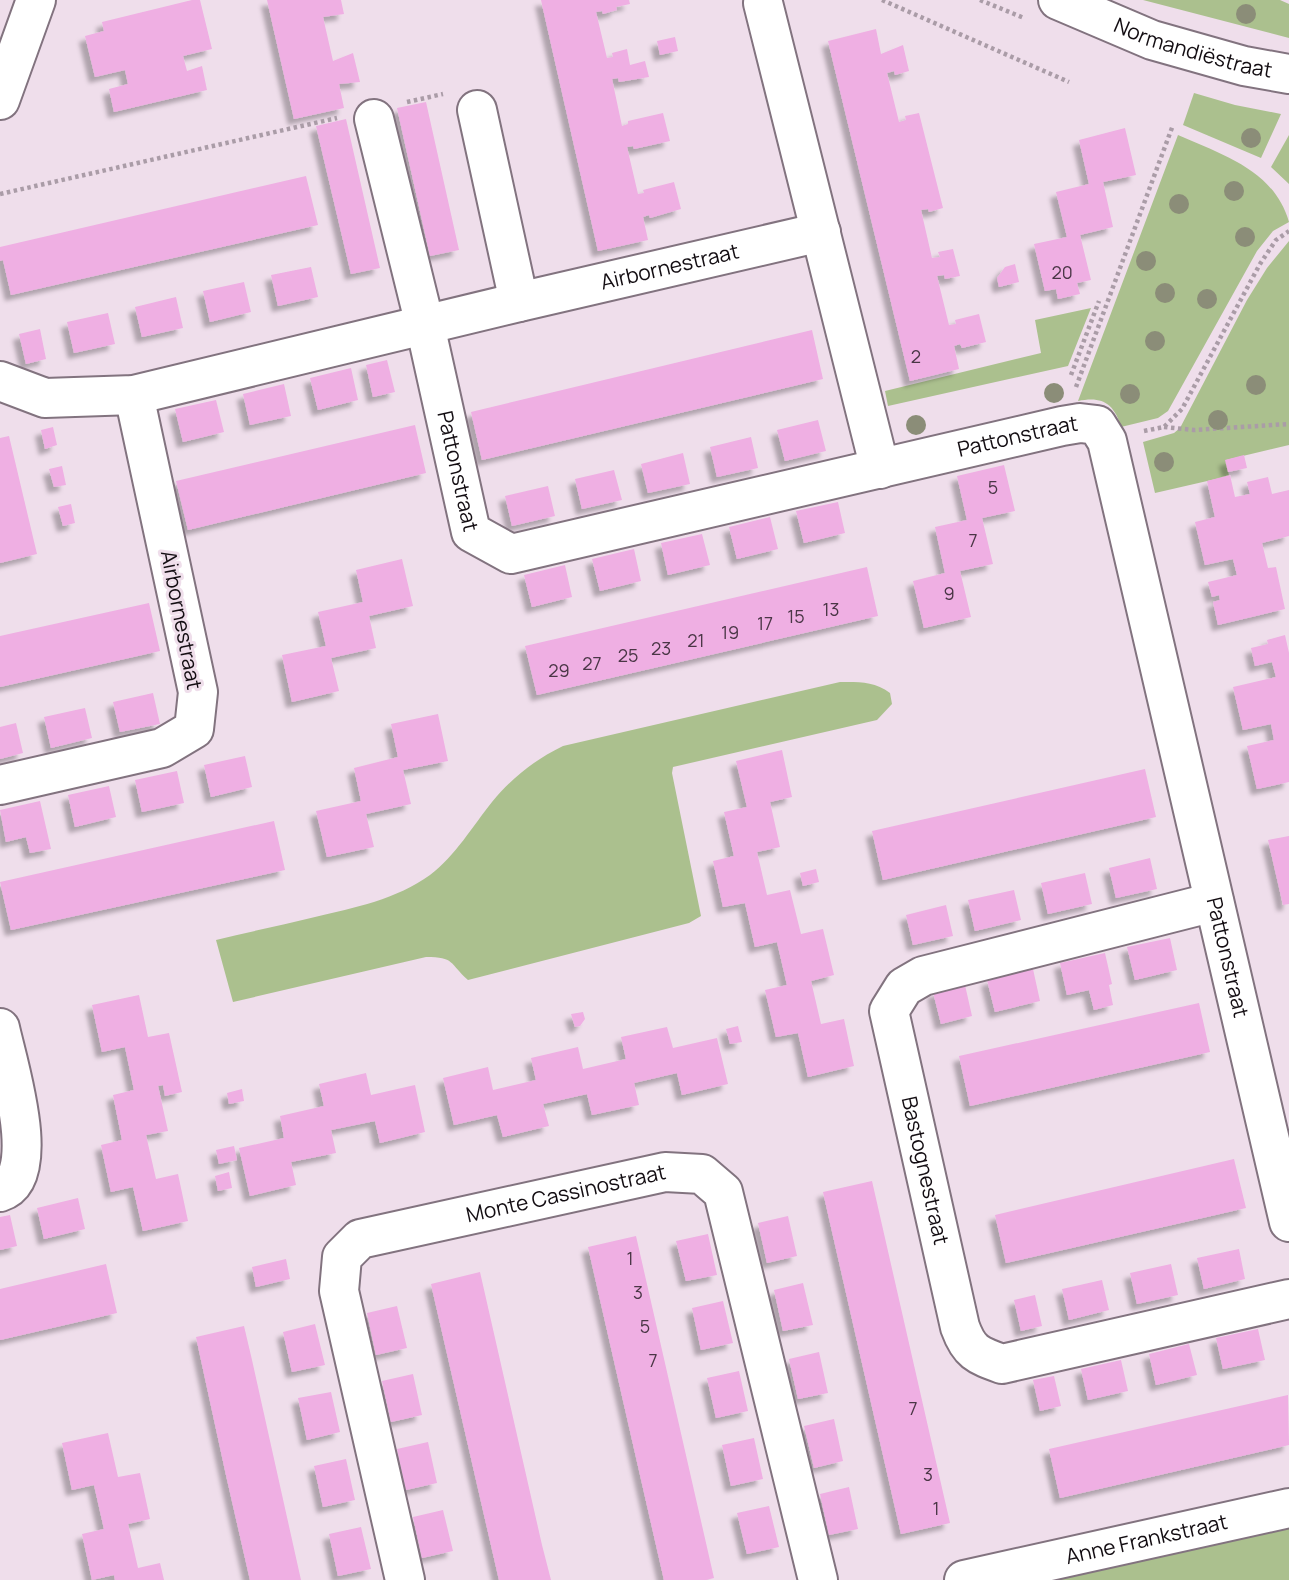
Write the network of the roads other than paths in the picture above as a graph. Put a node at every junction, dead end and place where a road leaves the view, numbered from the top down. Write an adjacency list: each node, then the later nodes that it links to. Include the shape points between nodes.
1 (36, 0): 5 (street)
2 (1058, 0): 4 (street, Normandiëstraat, via 1152,40)
3 (763, 2): 8 (street)
4 (1289, 74)
5 (0, 100)
6 (477, 110): 9 (street)
7 (372, 113): 10 (street)
8 (821, 232): 9 (street, Airbornestraat); 13 (street)
9 (519, 302): 10 (street, Airbornestraat)
10 (425, 325): 12 (street, Airbornestraat); 13 (street, Pattonstraat, via 471,532 511,554)
11 (0, 381): 12 (street, Airbornestraat, via 45,398)
12 (134, 395): 14 (street, Airbornestraat, via 198,692 194,729 162,748)
13 (880, 469): 15 (street, Pattonstraat, via 1062,426 1097,425 1107,441)
14 (0, 785)
15 (1214, 902): 17 (street, Pattonstraat); 20 (street, Bastognestraat, via 923,976 904,988 889,1011 960,1327 967,1345 981,1357 1002,1364)
16 (0, 1028): 18 (street, via 23,1132 19,1172)
17 (1285, 1185): 19 (street)
18 (0, 1192)
19 (1289, 1222)
20 (1289, 1299)
21 (1289, 1508): 24 (street, Anne Frankstraat)
22 (405, 1580): 23 (street, Monte Cassinostraat, via 339,1292 341,1257 360,1239 665,1172 702,1174 723,1192)
23 (818, 1580)
24 (964, 1580)

